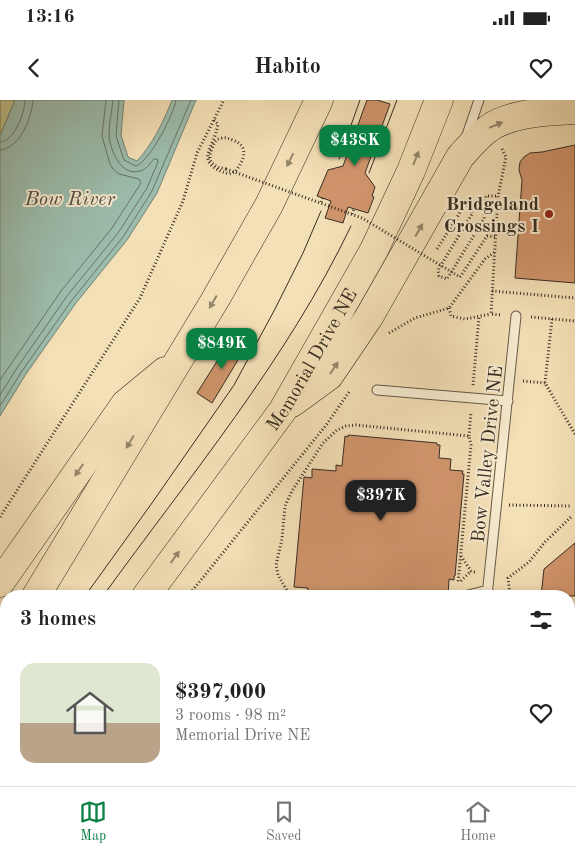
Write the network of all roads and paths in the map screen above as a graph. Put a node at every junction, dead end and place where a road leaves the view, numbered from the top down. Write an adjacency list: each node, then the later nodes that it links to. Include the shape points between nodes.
1 (224, 100): 6 (path)
2 (319, 100): 24 (highway, one-way to 24, via 268,205)
3 (439, 100): 31 (highway, Memorial Drive NE, one-way to 3, via 374,250 411,171)
4 (479, 100): 7 (lane)
5 (575, 110): 7 (highway, one-way to 5, via 490,127 522,115)
6 (214, 120): 11 (path, bridge, via 218,124 217,133 207,155 212,167 229,174 235,172 244,148 228,138 215,141 209,155 217,168 226,169 315,200 322,200); 37 (path, via 197,153 182,201 140,298)
7 (460, 157): 31 (highway, one-way to 7, via 328,376 369,317)
8 (506, 157): 9 (path)
9 (498, 196): 12 (path); 14 (path, bridge, via 486,196 484,218 447,279 439,276 438,270 472,214 472,208 464,206)
10 (354, 209): 11 (path, bridge)
11 (352, 214): 14 (path, bridge)
12 (497, 237): 13 (path); 14 (path, bridge, via 487,236 460,277)
13 (495, 252): 15 (path); 17 (path, via 485,258)
14 (431, 260)
15 (492, 291): 16 (path); 18 (path)
16 (575, 298)
17 (449, 308): 20 (path, via 451,316); 23 (path, via 415,318 389,332)
18 (491, 314): 19 (path); 20 (path)
19 (516, 316): 21 (path); 25 (lane, Bow Valley Drive NE)
20 (479, 317): 29 (path)
21 (552, 319): 22 (path); 26 (path)
22 (575, 321)
23 (384, 339)
24 (181, 357): 38 (highway, one-way to 38, via 125,404); 40 (highway, one-way to 40)
25 (510, 380): 26 (path); 30 (lane, Bow Valley Drive NE)
26 (545, 383): 32 (path)
27 (377, 390): 29 (lane)
28 (349, 391): 42 (path, via 327,424)
29 (472, 398): 30 (lane); 33 (path)
30 (508, 401): 34 (lane, Bow Valley Drive NE)
31 (283, 410): 41 (highway, Memorial Drive NE, one-way to 31)
32 (575, 434)
33 (468, 436): 39 (path, via 471,445); 43 (path, via 356,425 337,430 323,443 286,506 276,565)
34 (497, 505): 35 (path); 44 (lane, Bow Valley Drive NE)
35 (571, 506)
36 (572, 516): 45 (path, via 508,578)
37 (0, 517)
38 (0, 583)
39 (458, 583)
40 (40, 590)
41 (150, 590)
42 (193, 590)
43 (287, 590)
44 (488, 590)
45 (509, 590)

